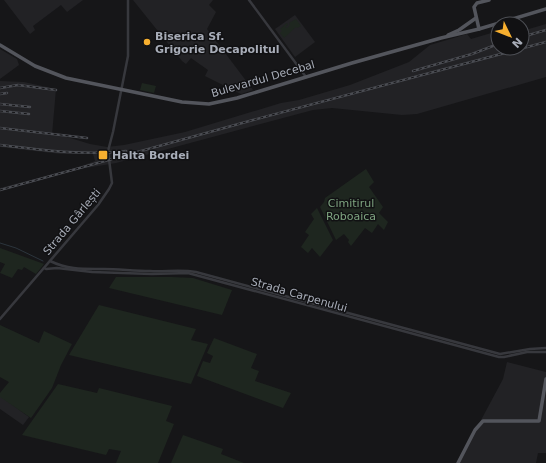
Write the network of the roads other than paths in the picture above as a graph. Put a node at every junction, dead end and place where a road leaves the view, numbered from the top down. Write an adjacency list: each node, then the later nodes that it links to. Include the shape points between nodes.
1 (128, 0): 10 (street, Strada Gârlești, via 128,48)
2 (249, 0): 9 (street)
3 (489, 0): 5 (main road, via 477,3 474,7)
4 (546, 8): 6 (main road, Bulevardul Decebal)
5 (476, 18): 6 (main road); 7 (main road, Bulevardul Decebal)
6 (479, 29): 7 (main road, Bulevardul Decebal)
7 (441, 38): 9 (main road, Bulevardul Decebal)
8 (0, 45): 10 (main road, Bulevardul Decebal, via 51,72 70,79)
9 (306, 77): 10 (main road, Bulevardul Decebal, via 209,104 182,102)
10 (121, 90): 11 (street, Strada Gârlești, via 108,151 111,186)
11 (50, 261): 12 (street, Strada Gârlești); 14 (street, Strada Carpenului, via 72,268 152,272 187,270 500,354)
12 (44, 268): 13 (street, Strada Gârlești); 15 (street, Strada Carpenului, via 92,272 188,273 499,357 535,351)
13 (0, 319)
14 (546, 348)
15 (546, 352)
16 (546, 380): 17 (main road, via 539,421 483,421 475,430)
17 (458, 463)

